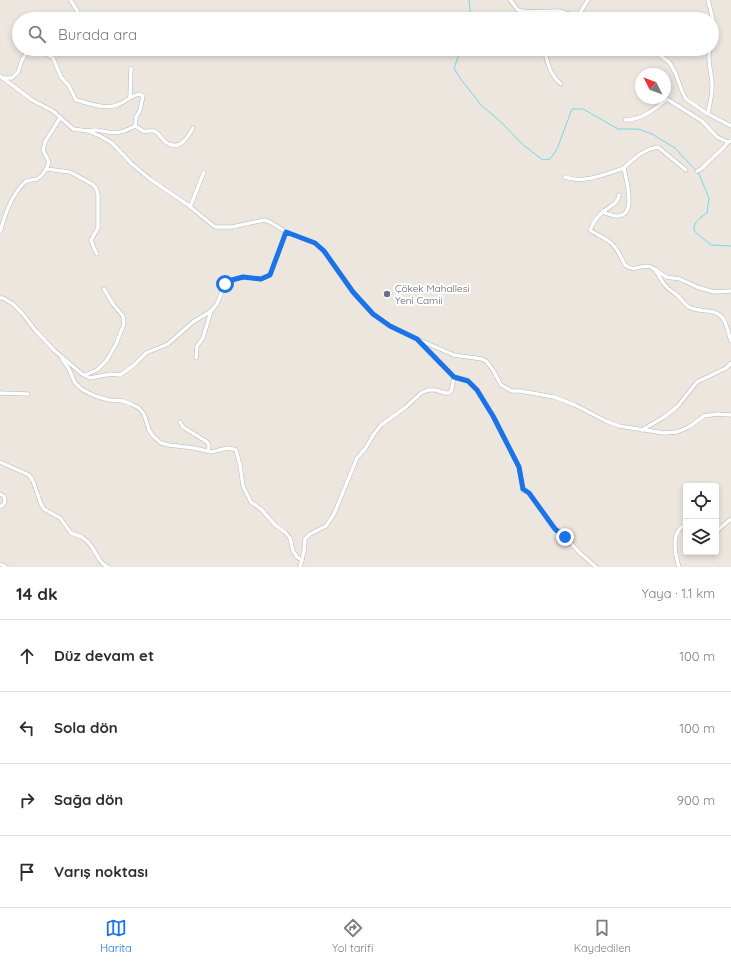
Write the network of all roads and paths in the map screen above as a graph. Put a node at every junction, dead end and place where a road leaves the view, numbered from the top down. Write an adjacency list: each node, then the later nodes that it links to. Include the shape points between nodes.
1 (510, 0): 7 (street, via 518,10)
2 (588, 0): 9 (street)
3 (708, 0): 10 (street)
4 (71, 2): 5 (street)
5 (78, 12)
6 (525, 12): 8 (street)
7 (525, 12)
8 (562, 12)
9 (580, 12)
10 (711, 12)
11 (25, 56): 17 (street, via 18,72 12,78)
12 (50, 56): 19 (street, via 76,100 104,107 117,105)
13 (546, 56): 18 (street, via 554,78)
14 (661, 56): 20 (street, via 669,62 675,72 686,99)
15 (709, 56): 20 (street, via 712,87)
16 (130, 68): 19 (street)
17 (1, 77): 21 (street)
18 (561, 84)
19 (130, 97): 23 (street, via 136,94 143,96)
20 (708, 114): 24 (street)
21 (60, 118): 26 (street, via 73,129); 29 (street, via 45,142 43,150 49,162)
22 (625, 120): 27 (street, via 640,117 667,98 702,121 721,139)
23 (135, 126): 25 (street, via 155,132 166,143 174,146 184,143); 26 (street, via 124,132 107,132 96,128)
24 (731, 126)
25 (194, 128)
26 (88, 131): 35 (street, via 112,143 150,179)
27 (729, 141): 31 (street)
28 (624, 168): 30 (street, via 642,152 658,147); 33 (street, via 592,178); 36 (street, via 628,209 617,217)
29 (46, 169): 37 (street, via 38,178 26,181 16,193); 39 (street, via 70,172 96,188 98,228 91,240)
30 (686, 170)
31 (697, 171)
32 (204, 172): 35 (street)
33 (565, 177)
34 (619, 195): 36 (street, via 614,205)
35 (190, 207): 38 (street, via 215,227 232,227 264,220)
36 (602, 212): 40 (street, via 590,230 614,246 628,268 650,266)
37 (0, 232)
38 (286, 232): 44 (street, via 270,275 261,279 243,277 225,284 217,304); 45 (street, via 315,243 373,314 390,326)
39 (97, 254)
40 (654, 269): 42 (street, via 666,277 680,279 714,292); 46 (street, via 665,285 694,310 720,315 724,319)
41 (104, 289): 50 (street, via 123,316 124,324 107,360 97,370)
42 (731, 291)
43 (0, 298): 47 (street, via 13,304)
44 (211, 311): 48 (street, via 203,338 197,346); 50 (street, via 193,322 168,344 146,353 126,371 90,378)
45 (417, 339): 51 (street); 56 (street, via 454,355 486,361 501,385 512,391 554,397 619,426)
46 (731, 341)
47 (55, 351): 50 (street); 57 (street, via 65,362 75,383 84,390 95,396 139,408 144,414 149,430 160,442)
48 (196, 358)
49 (731, 363): 56 (street, via 697,382 676,407)
50 (85, 375)
51 (454, 377): 64 (street, via 451,391 445,393 428,390 421,393 381,425 358,458 334,514 326,526 310,534 305,540); 69 (street, via 468,381 477,390 493,416 519,467 523,490 529,493 560,533)
52 (0, 392): 53 (street)
53 (28, 394)
54 (731, 416): 56 (street, via 704,416 677,432)
55 (180, 422): 57 (street, via 207,442)
56 (642, 430)
57 (208, 452): 64 (street, via 228,448 236,450 243,486 251,502 285,532 290,538 293,551)
58 (0, 462): 67 (street, via 29,475 44,509 60,518 71,533 88,542 103,564)
59 (0, 494): 60 (street, via 4,496 5,502)
60 (0, 506)
61 (731, 519): 63 (street)
62 (683, 526): 70 (street, via 675,536)
63 (719, 529)
64 (302, 560): 68 (street)
65 (0, 564): 66 (street)
66 (6, 567)
67 (108, 567)
68 (300, 567)
69 (596, 567)
70 (679, 567)

